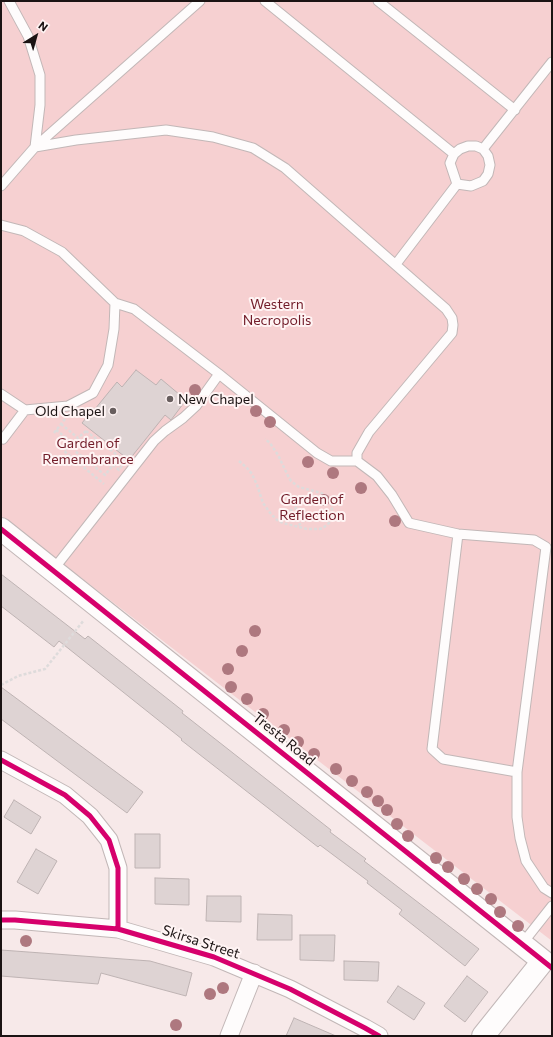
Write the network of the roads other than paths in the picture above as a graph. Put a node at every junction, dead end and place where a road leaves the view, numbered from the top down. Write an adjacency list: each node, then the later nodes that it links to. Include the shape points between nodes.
1 (9, 1): 7 (lane, via 28,36 40,75 40,105)
2 (200, 1): 7 (lane)
3 (265, 1): 9 (lane)
4 (378, 1): 6 (lane)
5 (552, 62): 6 (lane)
6 (515, 110): 8 (lane)
7 (35, 147): 11 (lane); 13 (lane, via 166,130 213,136 253,148 285,168)
8 (483, 149): 9 (lane, via 468,146); 10 (lane, via 490,165 483,181 471,186)
9 (454, 154): 10 (lane, via 450,163)
10 (457, 184): 13 (lane)
11 (1, 186)
12 (1, 225): 14 (lane, via 24,231 62,252)
13 (396, 264): 19 (lane, via 446,309 452,318 452,333 369,432 357,453)
14 (115, 303): 15 (lane, via 134,309); 17 (lane, via 108,364 93,393 68,406)
15 (219, 374): 19 (lane, via 317,453 331,461); 22 (lane, via 196,406 154,440)
16 (1, 394): 17 (lane)
17 (25, 410): 18 (lane, via 3,439)
18 (1, 438)
19 (357, 460): 21 (lane, via 377,476 409,523)
20 (1, 529): 22 (street, Tresta Road)
21 (458, 534): 24 (lane, via 432,749 443,759); 24 (lane, via 534,540 546,547)
22 (52, 570): 29 (street, Tresta Road)
23 (1, 760): 28 (street, via 65,795 90,816 109,840 118,868)
24 (517, 772): 25 (lane, via 517,817 526,861 544,888)
25 (552, 893)
26 (552, 906): 29 (lane)
27 (1, 920): 28 (street, Skirsa Street)
28 (118, 929): 31 (street, Skirsa Street, via 214,957)
29 (522, 944): 30 (street, Tresta Road)
30 (548, 964): 34 (street)
31 (254, 973): 32 (street, Skirsa Street, via 290,989); 33 (street)
32 (368, 1033)
33 (229, 1036)
34 (483, 1036)

